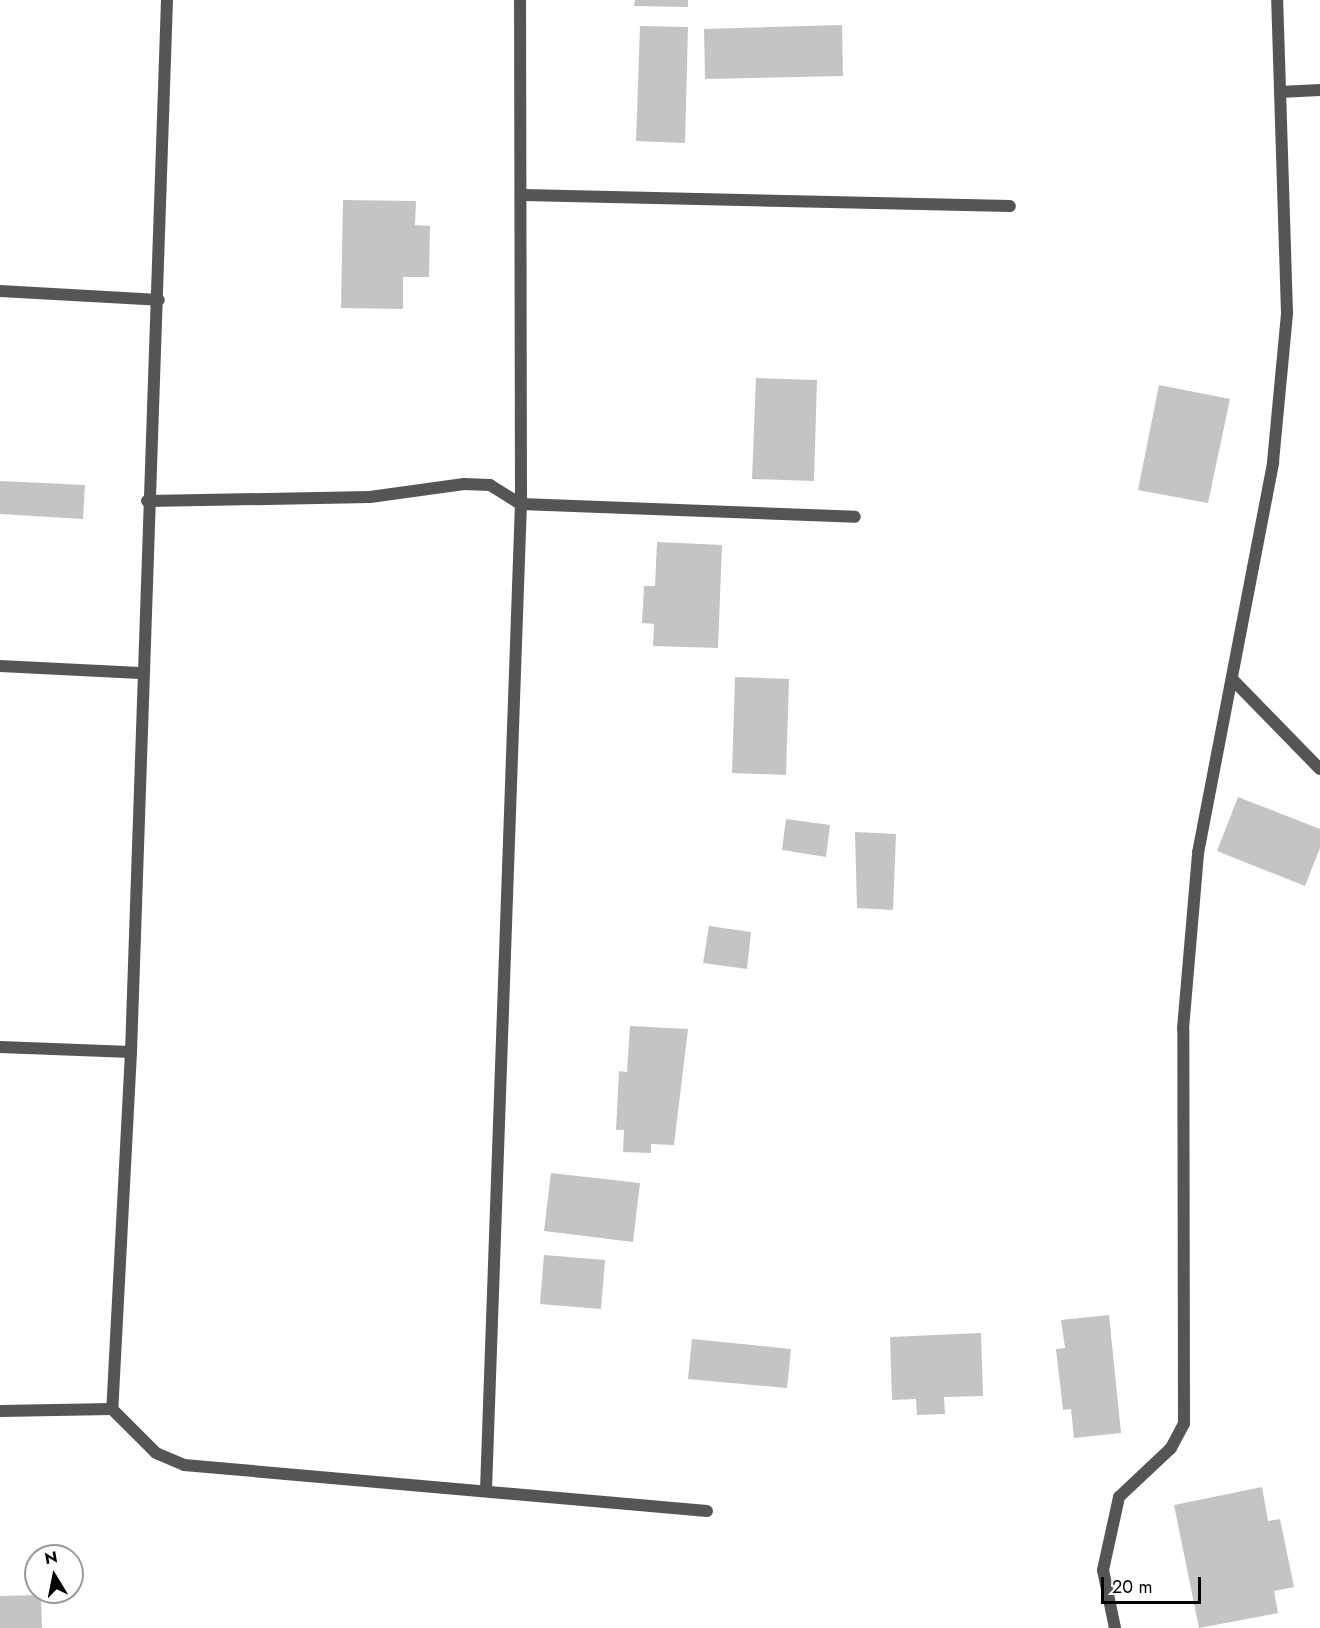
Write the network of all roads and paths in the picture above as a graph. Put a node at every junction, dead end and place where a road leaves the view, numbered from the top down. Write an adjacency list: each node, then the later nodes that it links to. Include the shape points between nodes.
1 (167, 0): 9 (street)
2 (520, 0): 6 (street)
3 (1277, 0): 5 (street)
4 (1320, 90): 5 (street)
5 (1280, 92): 15 (street, via 1287,313 1273,462)
6 (523, 195): 7 (street); 11 (street)
7 (1010, 206)
8 (0, 291): 9 (street)
9 (159, 300): 10 (street)
10 (147, 501): 11 (street, via 370,497 464,484 490,485); 14 (street)
11 (521, 504): 12 (street); 21 (street)
12 (855, 517)
13 (0, 666): 14 (street)
14 (140, 673): 18 (street)
15 (1234, 681): 16 (street); 23 (street, via 1210,771 1183,1029 1184,1424 1171,1448 1119,1497 1103,1570)
16 (1320, 769)
17 (0, 1047): 18 (street)
18 (130, 1052): 19 (street)
19 (112, 1409): 20 (street); 21 (street, via 156,1453 184,1465)
20 (0, 1411)
21 (486, 1491): 22 (street)
22 (707, 1511)
23 (1115, 1628)

